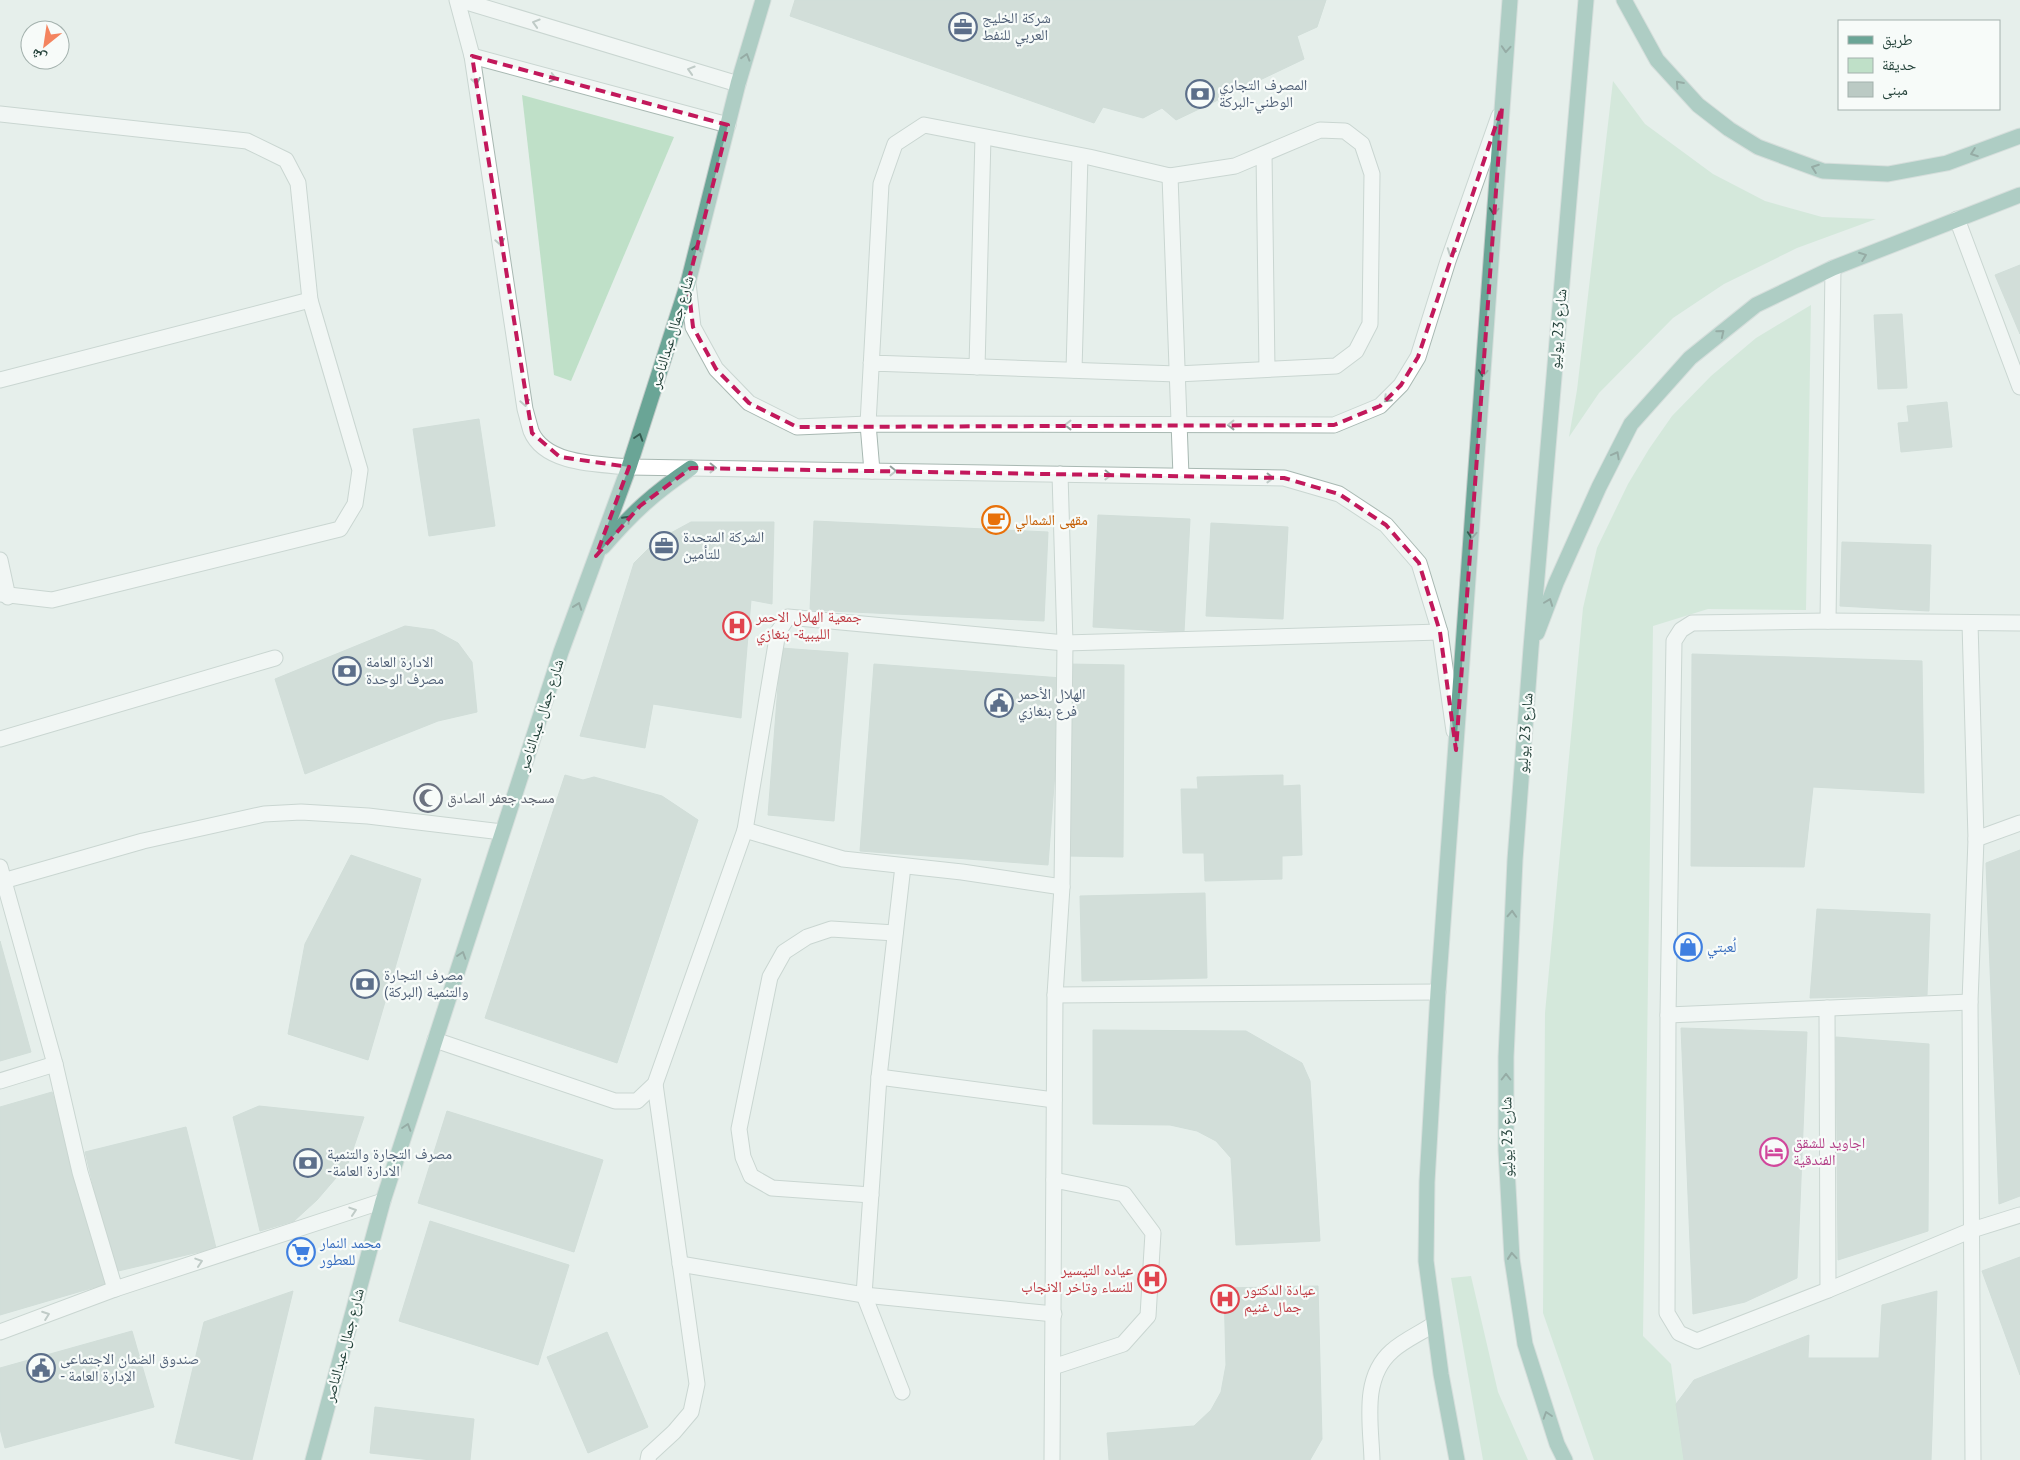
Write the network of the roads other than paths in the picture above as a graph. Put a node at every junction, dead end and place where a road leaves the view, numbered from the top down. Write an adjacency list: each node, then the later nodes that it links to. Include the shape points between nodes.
1 (459, 0): 6 (street); 7 (street, one-way to 1)
2 (764, 0): 7 (main road, شارع جمال عبدالناصر, one-way to 2)
3 (1510, 0): 8 (main road, one-way to 8)
4 (1586, 0): 43 (main road, شارع 23 يوليو)
5 (1624, 0): 12 (main road, one-way to 5, via 1947,163 1888,174 1823,171 1758,147 1698,105 1657,60)
6 (472, 56): 10 (street, one-way to 10); 30 (street, one-way to 30, via 525,409 532,433 543,446 560,456 578,462)
7 (738, 84): 10 (main road, شارع جمال عبدالناصر)
8 (1502, 107): 29 (street, one-way to 29, via 1418,357 1401,385 1380,406 1334,425); 46 (main road, one-way to 46)
9 (0, 114): 20 (street, via 247,141 286,160 298,183)
10 (728, 125): 19 (main road, شارع جمال عبدالناصر, one-way to 10)
11 (983, 136): 14 (street); 21 (street, via 924,125 895,144 881,184); 22 (street)
12 (2020, 136)
13 (1264, 154): 15 (street, via 1235,166); 23 (street); 23 (street, via 1320,130 1345,131 1362,144 1372,174 1370,324 1356,351 1336,366)
14 (1080, 156): 15 (street); 24 (street)
15 (1170, 176): 25 (street)
16 (2020, 196): 17 (main road)
17 (1956, 220): 18 (main road, one-way to 17); 27 (street)
18 (1833, 268): 38 (street); 43 (main road, one-way to 18, via 1556,583 1631,424 1690,358 1756,305)
19 (688, 283): 28 (street, via 693,327 716,369 749,403 797,427); 30 (main road, شارع جمال عبدالناصر, one-way to 19)
20 (310, 300): 26 (street); 37 (street, via 360,470 355,504 340,529 52,600)
21 (871, 363): 22 (street); 28 (street)
22 (977, 366): 24 (street)
23 (1267, 369): 25 (street)
24 (1074, 370): 25 (street)
25 (1177, 374): 29 (street)
26 (0, 380)
27 (2020, 387)
28 (868, 424): 29 (street, one-way to 28); 32 (street)
29 (1180, 426): 34 (street)
30 (629, 466): 31 (street); 35 (main road, شارع جمال عبدالناصر)
31 (691, 468): 32 (street, one-way to 32); 35 (main road, one-way to 31, via 640,506)
32 (872, 471): 33 (street, one-way to 33)
33 (1060, 474): 34 (street, one-way to 34); 42 (street)
34 (1181, 476): 41 (street, one-way to 41, via 1284,478 1338,494 1386,525 1419,563)
35 (596, 556): 49 (main road, شارع جمال عبدالناصر, one-way to 35)
36 (0, 560): 37 (street)
37 (4, 595)
38 (1828, 621): 39 (street); 59 (street, via 1692,623 1681,630 1674,641)
39 (1970, 623): 40 (street); 50 (street)
40 (2020, 623)
41 (1440, 632): 42 (street); 46 (street)
42 (1065, 644): 48 (street, via 788,617 778,632); 53 (street)
43 (1531, 648): 85 (main road, شارع 23 يوليو, one-way to 43, via 1525,1344 1512,1259 1506,1150 1506,1057 1514,880)
44 (275, 658): 45 (street)
45 (0, 740)
46 (1456, 750): 55 (main road)
47 (2020, 823): 50 (street)
48 (745, 830): 51 (street, via 842,859); 64 (street)
49 (502, 832): 52 (street, via 368,816 301,812 264,814); 60 (main road, شارع جمال عبدالناصر, one-way to 49)
50 (1976, 839): 57 (street)
51 (903, 866): 53 (street); 54 (street)
52 (1, 878): 61 (street)
53 (1062, 887): 56 (street)
54 (895, 933): 62 (street); 67 (street, via 831,929 807,937 784,952 770,977 739,1129 750,1176 772,1188)
55 (1438, 992): 56 (street); 76 (main road, via 1427,1182 1426,1261)
56 (1055, 995): 65 (street)
57 (1970, 1002): 58 (street); 70 (street)
58 (1827, 1008): 59 (street); 73 (street)
59 (1668, 1015): 73 (street, via 1667,1313 1679,1332 1697,1341)
60 (435, 1040): 64 (street, via 615,1101 637,1101); 68 (main road, شارع جمال عبدالناصر, one-way to 60)
61 (55, 1064): 63 (street); 72 (street, via 80,1172)
62 (879, 1077): 65 (street); 67 (street)
63 (0, 1081)
64 (655, 1084): 71 (street)
65 (1054, 1100): 66 (street)
66 (1054, 1180): 75 (street); 78 (street, via 1124,1194 1153,1233 1148,1316 1123,1344)
67 (871, 1195): 74 (street)
68 (383, 1201): 72 (street, one-way to 68); 80 (main road, شارع جمال عبدالناصر)
69 (2020, 1216): 70 (street)
70 (1972, 1230): 73 (street); 86 (street)
71 (680, 1264): 74 (street); 81 (street, via 697,1384 690,1412 649,1455)
72 (115, 1289): 77 (street, one-way to 72)
73 (1828, 1290)
74 (864, 1295): 75 (street); 79 (street)
75 (1054, 1314): 78 (street)
76 (1434, 1324): 83 (street, via 1393,1350 1380,1364 1370,1400); 84 (main road)
77 (0, 1332)
78 (1053, 1367): 82 (street)
79 (902, 1392)
80 (313, 1460)
81 (648, 1460)
82 (1052, 1460)
83 (1372, 1460)
84 (1457, 1460)
85 (1565, 1460)
86 (1973, 1460)

